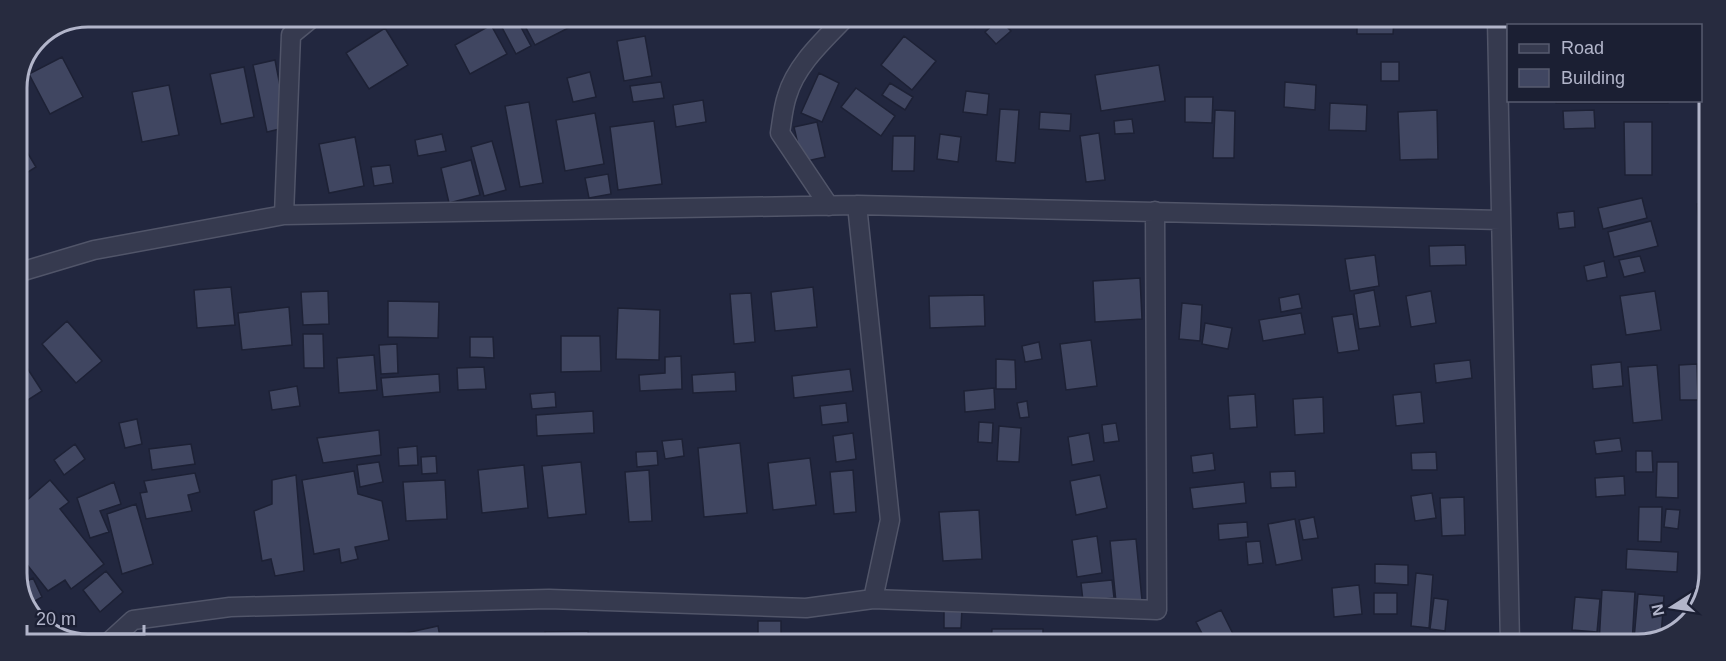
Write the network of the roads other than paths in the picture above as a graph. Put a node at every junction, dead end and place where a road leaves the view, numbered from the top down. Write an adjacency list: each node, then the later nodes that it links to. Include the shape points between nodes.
1 (301, 27): 7 (street, via 291,35)
2 (836, 27): 5 (street, via 798,71 787,95 780,133)
3 (1497, 27): 8 (street)
4 (856, 205): 5 (street); 6 (street); 10 (street, via 890,520)
5 (829, 206): 7 (street)
6 (1155, 212): 8 (street); 10 (street, via 1157,610)
7 (285, 215): 9 (street, via 94,250)
8 (1501, 220): 12 (street)
9 (27, 270)
10 (873, 599): 11 (street, via 806,608 549,599 230,607 133,620)
11 (118, 634)
12 (1510, 634)

